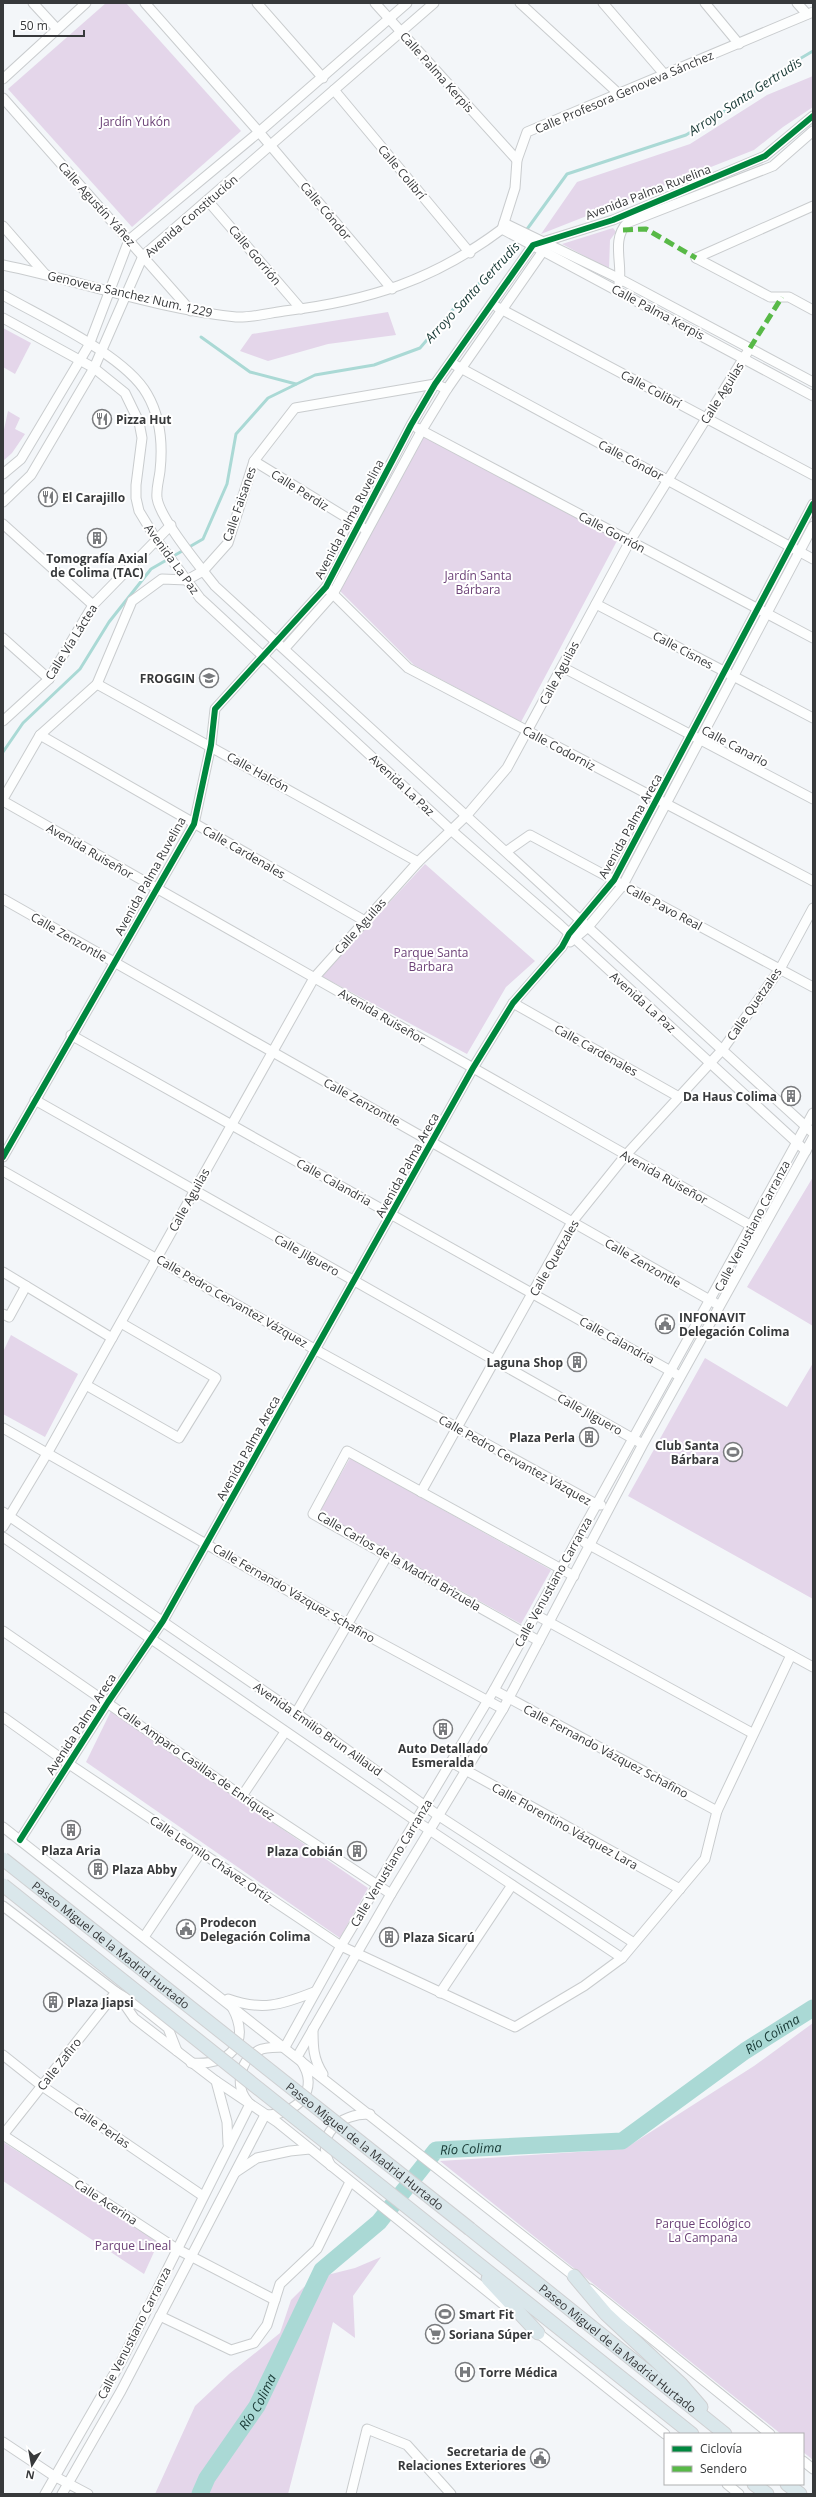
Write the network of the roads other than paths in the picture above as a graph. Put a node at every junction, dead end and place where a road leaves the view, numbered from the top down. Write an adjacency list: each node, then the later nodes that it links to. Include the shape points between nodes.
1 (33, 3): 14 (street)
2 (86, 3): 14 (street)
3 (146, 3): 25 (street, Calle Cóndor)
4 (257, 3): 18 (street)
5 (375, 3): 13 (street, Calle Palma Kerpis)
6 (408, 3): 13 (street, Avenida Constitución)
7 (434, 3): 15 (street, Avenida Constitución)
8 (520, 3): 21 (street)
9 (603, 3): 17 (street)
10 (705, 3): 16 (street)
11 (797, 3): 12 (street)
12 (810, 13): 16 (street, Calle Profesora Genoveva Sánchez)
13 (389, 19): 15 (street, Calle Palma Kerpis); 18 (street, Avenida Constitución)
14 (57, 29): 19 (street)
15 (401, 32): 20 (street, Avenida Constitución); 27 (street, Calle Palma Kerpis)
16 (739, 44): 17 (street, Calle Profesora Genoveva Sánchez)
17 (665, 75): 21 (street, Calle Profesora Genoveva Sánchez)
18 (323, 78): 25 (street, Avenida Constitución)
19 (3, 79)
20 (334, 90): 26 (street, Avenida Constitución); 34 (street, Calle Colibrí)
21 (619, 94): 27 (street, Calle Profesora Genoveva Sánchez, via 527,132)
22 (3, 98): 32 (street, Calle Agustín Yáñez)
23 (813, 116): 33 (street, Avenida Palma Ruvelina, via 765,156 613,220)
24 (813, 130): 38 (street, Avenida Palma Ruvelina, via 773,166 630,221 625,226 617,252)
25 (259, 132): 26 (street, Calle Cóndor); 32 (street, Avenida Constitución)
26 (270, 145): 28 (street, Avenida Constitución); 39 (street, Calle Cóndor)
27 (517, 160): 31 (street, Calle Profesora Genoveva Sánchez, via 515,188)
28 (208, 201): 35 (street, Avenida Constitución); 45 (street, Calle Gorrión)
29 (813, 206): 48 (street, via 696,258 770,297 789,297)
30 (3, 226): 37 (street)
31 (503, 226): 33 (street, Calle Palma Kerpis); 34 (street, Genoveva Sanchez Num. 1229)
32 (129, 240): 35 (street, Calle Agustín Yáñez); 40 (street, Avenida Constitución)
33 (539, 246): 38 (street, Calle Palma Kerpis); 41 (street, Calle Palma Kerpis); 44 (street, Avenida Palma Ruvelina); 47 (street, Avenida Palma Ruvelina)
34 (470, 253): 39 (street, Genoveva Sanchez Num. 1229, via 432,274)
35 (143, 256): 42 (street, Avenida Constitución); 46 (street, Calle Agustín Yáñez)
36 (3, 265): 37 (street, Genoveva Sanchez Num. 1229)
37 (45, 274): 40 (street, Genoveva Sanchez Num. 1229)
38 (620, 279): 41 (street); 51 (street, Calle Palma Kerpis)
39 (392, 289): 45 (street, Genoveva Sanchez Num. 1229)
40 (108, 290): 42 (street, Genoveva Sanchez Num. 1229); 50 (street, Avenida Constitución)
41 (618, 291): 53 (street, Calle Palma Kerpis)
42 (127, 294): 46 (street, Genoveva Sanchez Num. 1229); 52 (street, Avenida Constitución)
43 (3, 295): 50 (street, Avenida La Paz)
44 (490, 304): 47 (street, Calle Colibrí); 55 (street, Avenida Palma Ruvelina)
45 (301, 309): 46 (street, Genoveva Sanchez Num. 1229, via 238,317)
46 (191, 310)
47 (502, 310): 57 (street, Avenida Palma Ruvelina); 62 (street, Calle Colibrí)
48 (813, 310)
49 (3, 318): 54 (street, Avenida La Paz)
50 (89, 344): 52 (street, Avenida La Paz); 54 (street, Avenida Constitución)
51 (750, 348): 53 (street, Calle Aguilas); 58 (street, Calle Palma Kerpis)
52 (102, 352): 56 (street, Avenida Constitución); 72 (street, Avenida La Paz, via 138,382 147,394 157,416 161,454 157,498)
53 (744, 359): 61 (street, Calle Palma Kerpis); 62 (street, Calle Aguilas)
54 (81, 360): 56 (street, Avenida La Paz); 66 (street, Avenida Constitución, via 21,458)
55 (448, 362): 57 (street, Calle Cóndor); 59 (street, Avenida Palma Ruvelina)
56 (94, 368): 69 (street, Avenida Constitución, via 31,475); 76 (street, Avenida La Paz, via 124,393 140,422 141,454 136,498 144,522)
57 (460, 368): 60 (street, Avenida Palma Ruvelina); 68 (street, Calle Cóndor)
58 (813, 382)
59 (435, 384): 60 (street); 63 (street, Avenida Palma Ruvelina); 65 (street, Calle Faisanes, via 295,408)
60 (447, 388): 64 (street, Avenida Palma Ruvelina)
61 (813, 396)
62 (706, 418): 67 (street, Calle Colibrí); 68 (street, Calle Aguilas)
63 (411, 425): 64 (street, Calle Gorrión); 73 (street, Avenida Palma Ruvelina)
64 (422, 430): 75 (street, Avenida Palma Ruvelina); 77 (street, Calle Gorrión)
65 (254, 461): 73 (street, Calle Perdiz); 81 (street, Calle Faisanes, via 228,544)
66 (3, 474)
67 (813, 475)
68 (668, 480): 77 (street, Calle Aguilas); 78 (street, Calle Cóndor)
69 (4, 500)
70 (813, 504): 78 (street, Avenida Palma Areca)
71 (3, 524): 86 (street)
72 (171, 525): 76 (street, Calle Vía Láctea); 81 (street, Avenida La Paz)
73 (359, 526): 75 (street, Calle Perdiz); 83 (street, Avenida Palma Ruvelina)
74 (813, 526): 79 (street, Avenida Palma Areca)
75 (368, 531): 84 (street, Avenida Palma Ruvelina)
76 (156, 539): 82 (street, Avenida La Paz); 86 (street, Calle Vía Láctea)
77 (630, 541): 85 (street, Calle Aguilas); 87 (street, Calle Gorrión)
78 (791, 547): 79 (street, Calle Cóndor); 87 (street, Avenida Palma Areca)
79 (800, 552): 80 (street, Calle Cóndor); 88 (street, Avenida Palma Areca)
80 (813, 559)
81 (203, 571): 82 (street, Calle Faisanes); 91 (street, Avenida La Paz, via 215,586)
82 (187, 580): 93 (street, Avenida La Paz, via 200,598); 98 (street, via 162,579 132,602)
83 (326, 587): 84 (street, Calle Codorniz); 91 (street, Avenida Palma Ruvelina)
84 (333, 594): 92 (street, Avenida Palma Ruvelina); 101 (street, Calle Codorniz, via 408,668)
85 (596, 604): 94 (street, Calle Aguilas); 95 (street, Calle Cisnes)
86 (93, 605): 97 (street, Calle Vía Láctea)
87 (758, 609): 88 (street, Calle Gorrión); 95 (street, Avenida Palma Areca)
88 (767, 614): 90 (street, Calle Gorrión); 96 (street, Avenida Palma Areca)
89 (3, 638): 97 (street)
90 (813, 638)
91 (277, 641): 92 (street, Avenida La Paz); 93 (street, Avenida Palma Ruvelina)
92 (285, 648): 110 (street, Avenida La Paz)
93 (263, 656): 105 (street, Avenida Palma Ruvelina, via 215,709); 112 (street, Avenida La Paz)
94 (562, 667): 101 (street, Calle Aguilas); 103 (street, Calle Canario)
95 (725, 672): 96 (street, Calle Cisnes); 103 (street, Avenida Palma Areca)
96 (734, 676): 99 (street, Calle Cisnes); 104 (street, Avenida Palma Areca)
97 (49, 679): 100 (street, Calle Vía Láctea)
98 (97, 684): 102 (street); 105 (street, Calle Halcón)
99 (813, 718)
100 (3, 721)
101 (527, 731): 108 (street, Calle Codorniz); 110 (street, Calle Aguilas, via 507,768)
102 (40, 734): 107 (street); 111 (street, Calle Cardenales)
103 (691, 735): 104 (street, Calle Canario); 108 (street, Avenida Palma Areca)
104 (700, 740): 106 (street, Calle Canario); 109 (street, Avenida Palma Areca)
105 (211, 745): 111 (street, Avenida Palma Ruvelina); 114 (street, Calle Halcón)
106 (813, 799)
107 (3, 800): 118 (street, Avenida Ruiseñor)
108 (657, 800): 109 (street, Calle Codorniz); 115 (street, Avenida Palma Areca)
109 (666, 804): 116 (street, Calle Codorniz); 117 (street, Avenida Palma Areca)
110 (467, 815): 112 (street, Calle Aguilas); 113 (street, Avenida La Paz)
111 (194, 824): 118 (street, Avenida Palma Ruvelina); 121 (street, Calle Cardenales)
112 (451, 830): 114 (street, Calle Aguilas); 123 (street, Avenida La Paz)
113 (507, 851): 115 (street, Calle Pavo Real, via 530,835); 122 (street, Avenida La Paz)
114 (418, 862): 121 (street, Calle Aguilas)
115 (614, 880): 117 (street, Calle Pavo Real); 122 (street, Avenida Palma Areca)
116 (813, 882)
117 (623, 885): 122 (street, Avenida Palma Areca); 125 (street, Calle Pavo Real)
118 (156, 888): 124 (street, Avenida Palma Ruvelina); 126 (street, Avenida Ruiseñor)
119 (3, 899): 124 (street, Calle Zenzontle)
120 (813, 908): 125 (street, Calle Quetzales)
121 (365, 921): 126 (street, Calle Aguilas)
122 (585, 924): 123 (street, Avenida Palma Areca); 130 (street, Avenida La Paz)
123 (572, 937): 128 (street, Avenida Palma Areca); 132 (street, Avenida La Paz)
124 (113, 962): 129 (street, Avenida Palma Ruvelina); 131 (street, Calle Zenzontle)
125 (780, 969): 127 (street, Calle Pavo Real); 130 (street, Calle Quetzales)
126 (314, 978): 131 (street, Calle Aguilas); 133 (street, Avenida Ruiseñor)
127 (813, 987)
128 (513, 1003): 133 (street, Avenida Palma Areca); 134 (street, Calle Cardenales)
129 (71, 1035): 135 (street, Avenida Palma Ruvelina); 137 (street, Calle Calandria)
130 (723, 1049): 132 (street, Calle Quetzales); 138 (street, Avenida La Paz)
131 (272, 1052): 137 (street, Calle Aguilas); 141 (street, Calle Zenzontle)
132 (710, 1063): 134 (street, Calle Quetzales); 142 (street, Avenida La Paz)
133 (473, 1068): 141 (street, Avenida Palma Areca); 144 (street, Avenida Ruiseñor)
134 (679, 1097): 144 (street, Calle Quetzales)
135 (34, 1100): 145 (street, Avenida Palma Ruvelina); 147 (street, Calle Jilguero)
136 (813, 1113): 138 (street, Calle Venustiano Carranza)
137 (231, 1124): 147 (street, Calle Aguilas); 148 (street, Calle Calandria)
138 (806, 1126): 139 (street, Avenida La Paz); 142 (street, Calle Venustiano Carranza)
139 (813, 1133)
140 (813, 1138): 143 (street, Calle Venustiano Carranza)
141 (433, 1143): 148 (street, Avenida Palma Areca); 149 (street, Calle Zenzontle)
142 (797, 1143): 143 (street, Avenida La Paz); 150 (street, Calle Venustiano Carranza)
143 (806, 1151): 151 (street, Calle Venustiano Carranza)
144 (625, 1156): 149 (street, Calle Quetzales); 150 (street, Avenida Ruiseñor)
145 (3, 1157)
146 (3, 1171): 152 (street, Calle Pedro Cervantez Vázquez)
147 (194, 1191): 152 (street, Calle Aguilas); 154 (street, Calle Jilguero)
148 (392, 1215): 154 (street, Avenida Palma Areca); 156 (street, Calle Calandria)
149 (572, 1222): 156 (street, Calle Quetzales); 157 (street, Calle Zenzontle)
150 (751, 1226): 151 (street, Avenida Ruiseñor); 157 (street, Calle Venustiano Carranza)
151 (762, 1231): 158 (street, Calle Venustiano Carranza)
152 (158, 1258): 160 (street, Calle Aguilas); 162 (street, Calle Pedro Cervantez Vázquez)
153 (3, 1272): 155 (street)
154 (355, 1282): 162 (street, Avenida Palma Areca); 163 (street, Calle Jilguero)
155 (26, 1286): 159 (street, via 9,1317); 161 (street)
156 (533, 1293): 163 (street, Calle Quetzales); 164 (street, Calle Calandria)
157 (711, 1301): 158 (street, Calle Zenzontle); 164 (street, Calle Venustiano Carranza)
158 (720, 1306): 165 (street, Calle Venustiano Carranza)
159 (3, 1314)
160 (121, 1323): 161 (street, Calle Aguilas); 166 (street, via 216,1378 179,1438)
161 (112, 1338): 166 (street, Calle Aguilas)
162 (316, 1350): 168 (street, Calle Pedro Cervantez Vázquez); 179 (street, Avenida Palma Areca)
163 (495, 1361): 168 (street, Calle Quetzales); 169 (street, Calle Jilguero)
164 (671, 1371): 165 (street, Calle Calandria); 169 (street, Calle Venustiano Carranza)
165 (681, 1376): 170 (street, Calle Venustiano Carranza)
166 (86, 1385): 171 (street, Calle Aguilas)
167 (3, 1428): 171 (street, Calle Fernando Vázquez Schafino)
168 (457, 1428): 172 (street, Calle Quetzales); 173 (street, Calle Pedro Cervantez Vázquez)
169 (633, 1439): 170 (street, Calle Jilguero); 173 (street, Calle Venustiano Carranza)
170 (643, 1444): 174 (street, Calle Venustiano Carranza)
171 (48, 1452): 175 (street, Calle Aguilas); 179 (street, Calle Fernando Vázquez Schafino)
172 (421, 1492): 181 (street, Calle Carlos de la Madrid Brizuela, via 347,1452 313,1514); 182 (street, Calle Carlos de la Madrid Brizuela)
173 (596, 1504): 174 (street, Calle Pedro Cervantez Vázquez); 178 (street, Calle Venustiano Carranza)
174 (610, 1506): 180 (street, Calle Venustiano Carranza)
175 (6, 1514): 176 (street, Calle Aguilas); 185 (street, Avenida Emilio Brun Aillaud)
176 (3, 1527)
177 (3, 1537): 190 (street, Avenida Emilio Brun Aillaud)
178 (578, 1539): 180 (street); 182 (street, Calle Venustiano Carranza)
179 (207, 1544): 185 (street, Avenida Palma Areca); 187 (street, Calle Fernando Vázquez Schafino)
180 (590, 1545): 183 (street, Calle Venustiano Carranza); 192 (street)
181 (386, 1556): 187 (street); 189 (street, Calle Carlos de la Madrid Brizuela)
182 (562, 1570): 183 (street, Calle Carlos de la Madrid Brizuela); 184 (street, Calle Venustiano Carranza)
183 (574, 1576): 186 (street, Calle Venustiano Carranza)
184 (536, 1615): 186 (street); 189 (street, Calle Venustiano Carranza)
185 (163, 1621): 190 (street, Avenida Palma Areca); 199 (street, Avenida Emilio Brun Aillaud)
186 (549, 1622): 191 (street, Calle Venustiano Carranza); 202 (street)
187 (346, 1624): 196 (street, Calle Fernando Vázquez Schafino); 199 (street)
188 (3, 1630): 197 (street, Calle Amparo Casillas de Enríquez)
189 (526, 1634): 191 (street, Calle Carlos de la Madrid Brizuela); 194 (street, Calle Venustiano Carranza)
190 (151, 1640): 197 (street, Avenida Palma Areca); 201 (street, Avenida Emilio Brun Aillaud)
191 (539, 1641): 195 (street, Calle Venustiano Carranza)
192 (791, 1655): 193 (street); 202 (street)
193 (813, 1667)
194 (494, 1690): 195 (street, Calle Fernando Vázquez Schafino); 196 (street, Calle Venustiano Carranza)
195 (508, 1698): 198 (street, Calle Venustiano Carranza); 208 (street, Calle Fernando Vázquez Schafino)
196 (488, 1701): 198 (street, Calle Fernando Vázquez Schafino); 203 (street, Calle Venustiano Carranza)
197 (108, 1702): 204 (street, Avenida Palma Areca); 206 (street, Calle Amparo Casillas de Enríquez)
198 (503, 1709): 205 (street, Calle Venustiano Carranza)
199 (296, 1713): 207 (street, Avenida Emilio Brun Aillaud)
200 (3, 1717): 204 (street, Calle Leonilo Chávez Ortiz)
201 (285, 1732): 206 (street); 210 (street, Avenida Emilio Brun Aillaud)
202 (752, 1734): 208 (street)
203 (451, 1762): 205 (street, Calle Florentino Vázquez Lara); 207 (street, Calle Venustiano Carranza)
204 (69, 1764): 213 (street, Avenida Palma Areca); 214 (street, Calle Leonilo Chávez Ortiz)
205 (466, 1772): 209 (street, Calle Venustiano Carranza); 219 (street, Calle Florentino Vázquez Lara)
206 (242, 1796): 217 (street, Calle Amparo Casillas de Enríquez)
207 (425, 1806): 209 (street, Avenida Emilio Brun Aillaud); 210 (street, Calle Venustiano Carranza)
208 (717, 1811): 219 (street, via 705,1859)
209 (439, 1816): 212 (street, Calle Venustiano Carranza); 223 (street, Avenida Emilio Brun Aillaud)
210 (416, 1821): 212 (street, Avenida Emilio Brun Aillaud); 217 (street, Calle Venustiano Carranza)
211 (3, 1826): 213 (street)
212 (430, 1830): 218 (street, Avenida Emilio Brun Aillaud); 220 (street, Calle Venustiano Carranza)
213 (20, 1840): 222 (street)
214 (201, 1852): 222 (street); 224 (street, Calle Leonilo Chávez Ortiz)
215 (3, 1859): 260 (highway, Paseo Miguel de la Madrid Hurtado, bridge)
216 (3, 1885): 251 (highway, Paseo Miguel de la Madrid Hurtado, bridge)
217 (378, 1885): 220 (street, Calle Amparo Casillas de Enríquez); 224 (street, Calle Venustiano Carranza)
218 (512, 1886): 226 (street, Avenida Emilio Brun Aillaud); 229 (street)
219 (680, 1889): 223 (street)
220 (391, 1894): 225 (street, Calle Venustiano Carranza)
221 (3, 1906): 227 (street)
222 (144, 1937): 230 (street)
223 (634, 1943): 226 (street)
224 (341, 1946): 225 (street, Calle Leonilo Chávez Ortiz); 228 (street, Calle Venustiano Carranza)
225 (356, 1954): 229 (street, Calle Leonilo Chávez Ortiz); 232 (street, Calle Venustiano Carranza)
226 (622, 1958): 229 (street, Calle Leonilo Chávez Ortiz, via 584,1986 515,2027)
227 (116, 1992): 234 (street, via 134,2018); 234 (street, via 143,2008 168,2028); 240 (street, Calle Zafiro)
228 (314, 1992): 230 (street, via 269,2007 247,2006); 233 (street, Calle Venustiano Carranza)
229 (440, 1993)
230 (220, 1996): 231 (street)
231 (230, 2004): 233 (street); 237 (street, via 240,2031 238,2042 232,2052 214,2063)
232 (313, 2027): 236 (street, Calle Venustiano Carranza); 238 (street, via 312,2048 316,2063)
233 (285, 2047): 236 (street); 241 (street, via 262,2049 244,2064 240,2084 245,2099)
234 (177, 2052): 237 (street)
235 (3, 2055): 240 (street, Calle Perlas)
236 (298, 2057): 238 (street); 243 (street, via 308,2077 303,2099 286,2112)
237 (191, 2063): 239 (street)
238 (327, 2080): 242 (street)
239 (216, 2081): 241 (street); 245 (street, via 227,2122)
240 (42, 2086): 244 (street, Calle Zafiro); 250 (street, Calle Perlas)
241 (250, 2104): 243 (street); 245 (street, Calle Venustiano Carranza)
242 (370, 2114): 247 (street, via 349,2116 336,2123 331,2130 326,2150 330,2165); 254 (street)
243 (265, 2115): 246 (street); 248 (street, Calle Venustiano Carranza)
244 (3, 2135): 252 (street, Calle Acerina)
245 (228, 2145): 250 (street, Calle Venustiano Carranza)
246 (310, 2150): 247 (street); 248 (street, via 257,2158)
247 (334, 2169): 249 (street)
248 (235, 2173): 253 (street, Calle Venustiano Carranza)
249 (350, 2182): 255 (street, via 317,2250 280,2284); 257 (street)
250 (203, 2196): 252 (street, Calle Venustiano Carranza)
251 (456, 2246): 257 (highway); 262 (highway, Paseo Miguel de la Madrid Hurtado)
252 (177, 2249): 253 (street, Calle Acerina); 258 (street, Calle Venustiano Carranza)
253 (191, 2256): 255 (street, Calle Acerina); 256 (street, Calle Venustiano Carranza)
254 (574, 2276): 260 (highway, via 606,2314 681,2384); 263 (street)
255 (275, 2300): 256 (street, via 267,2325 254,2343 231,2350)
256 (160, 2316): 259 (street, Calle Venustiano Carranza)
257 (538, 2333): 261 (street)
258 (109, 2384): 259 (street); 267 (street, Calle Venustiano Carranza)
259 (121, 2392): 268 (street, Calle Venustiano Carranza)
260 (723, 2432)
261 (664, 2433)
262 (691, 2433)
263 (769, 2433)
264 (3, 2442): 267 (street)
265 (804, 2462): 266 (street)
266 (813, 2469)
267 (54, 2476): 268 (street); 272 (street, Calle Venustiano Carranza)
268 (68, 2483): 273 (street, Calle Venustiano Carranza); 274 (street)
269 (728, 2485): 277 (street)
270 (755, 2485): 278 (highway)
271 (788, 2485): 279 (highway)
272 (45, 2494)
273 (62, 2494)
274 (88, 2494)
275 (351, 2494): 276 (street, via 368,2429 407,2445)
276 (451, 2494)
277 (739, 2494)
278 (767, 2494)
279 (800, 2494)

